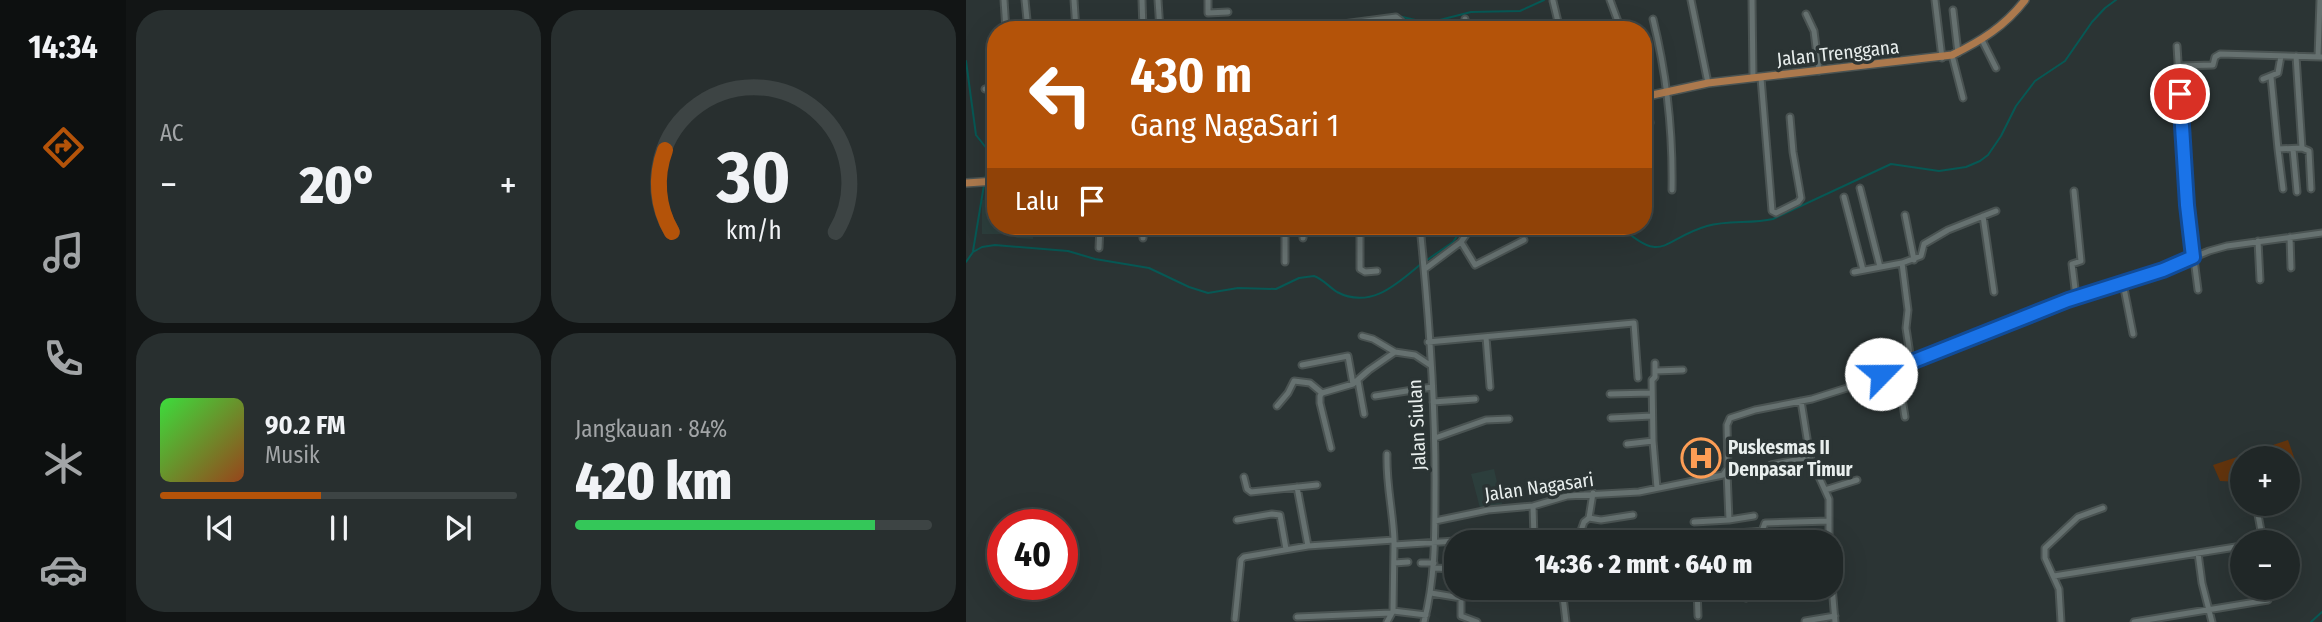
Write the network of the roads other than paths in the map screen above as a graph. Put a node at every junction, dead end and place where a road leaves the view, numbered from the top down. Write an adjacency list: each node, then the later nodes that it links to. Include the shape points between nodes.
1 (1004, 0): 18 (street)
2 (1025, 0): 19 (street)
3 (1074, 0): 20 (street)
4 (1142, 0): 21 (street)
5 (1158, 0): 22 (street)
6 (1208, 0): 15 (street, via 1208,13)
7 (1610, 0): 26 (street)
8 (1691, 0): 40 (street)
9 (1752, 0): 38 (street)
10 (1936, 0): 33 (street)
11 (2320, 0): 32 (street)
12 (1553, 1): 25 (street)
13 (2021, 2): 27 (main road, Jalan Trenggana, via 2007,22)
14 (1953, 10): 29 (street)
15 (1228, 12)
16 (1805, 14): 36 (street, via 1814,28)
17 (1653, 19): 41 (street)
18 (1005, 21)
19 (1027, 21)
20 (1075, 21)
21 (1143, 21)
22 (1159, 21)
23 (1366, 21): 24 (street, via 1396,17)
24 (1401, 21)
25 (1558, 21)
26 (1618, 21)
27 (1982, 40): 29 (main road, Jalan Trenggana); 35 (street)
28 (2177, 46): 34 (street)
29 (1955, 54): 33 (main road, Jalan Trenggana); 43 (street)
30 (2278, 56): 31 (street); 34 (street, via 2220,54 2213,65); 37 (street, via 2278,73)
31 (2296, 56): 32 (street); 45 (street)
32 (2320, 57)
33 (1942, 58): 36 (main road, Jalan Trenggana)
34 (2179, 66): 73 (street)
35 (1996, 68)
36 (1819, 71): 38 (main road, Jalan Trenggana)
37 (2271, 77): 39 (street); 46 (street)
38 (1757, 78): 40 (main road, Jalan Trenggana); 44 (street, via 1772,211 1776,213 1801,198)
39 (2263, 79)
40 (1707, 83): 41 (main road, Jalan Trenggana)
41 (1668, 93): 42 (main road, Jalan Trenggana); 53 (street)
42 (1652, 96)
43 (1963, 98)
44 (1790, 117)
45 (2302, 148): 47 (street); 52 (street, via 2309,151)
46 (2278, 149): 47 (street); 51 (street)
47 (2293, 149): 55 (street)
48 (987, 181): 49 (main road)
49 (966, 183)
50 (1860, 188): 77 (street)
51 (2283, 189)
52 (2311, 189)
53 (1672, 190)
54 (2074, 191): 87 (street, via 2081,261 2072,264)
55 (2297, 192)
56 (1844, 197): 80 (street)
57 (1996, 211): 59 (street)
58 (1905, 215): 74 (street)
59 (1983, 216): 74 (street, via 1924,244 1922,256); 86 (street)
60 (2322, 233): 67 (street)
61 (1100, 235): 72 (street)
62 (1285, 235): 75 (street)
63 (1303, 235): 68 (street)
64 (1360, 235): 81 (street, via 1360,269)
65 (1421, 235): 79 (street, Jalan Siulan)
66 (1466, 235): 70 (street)
67 (2290, 237): 71 (street); 78 (street)
68 (1303, 238)
69 (1524, 240): 70 (street, via 1475,265)
70 (1461, 242): 79 (street)
71 (2258, 242): 73 (street); 83 (street)
72 (1099, 248)
73 (2193, 257): 84 (street); 85 (street)
74 (1914, 260): 76 (street)
75 (1285, 262)
76 (1902, 262): 77 (street); 93 (street)
77 (1880, 267): 80 (street)
78 (2291, 268)
79 (1425, 269): 91 (street, Jalan Siulan)
80 (1863, 270): 82 (street)
81 (1377, 271)
82 (1854, 272)
83 (2260, 280)
84 (2123, 283): 87 (street); 88 (street)
85 (2199, 290)
86 (1994, 292)
87 (2076, 297): 93 (street)
88 (2133, 334)
89 (1362, 336): 92 (street)
90 (1486, 337): 91 (street); 100 (street, via 1634,323); 103 (street)
91 (1429, 344): 94 (street, Jalan Siulan)
92 (1395, 352): 94 (street); 101 (street)
93 (1911, 361): 97 (street)
94 (1430, 362): 102 (street, Jalan Siulan)
95 (1655, 363): 99 (street)
96 (1303, 365): 101 (street, via 1348,356)
97 (1897, 368): 109 (street); 114 (street)
98 (1683, 370): 99 (street)
99 (1655, 371): 105 (street)
100 (1638, 378)
101 (1356, 382): 104 (street); 112 (street)
102 (1432, 387): 107 (street); 110 (street, Jalan Siulan)
103 (1490, 387)
104 (1322, 393): 111 (street, via 1310,383 1294,382); 120 (street, via 1320,403)
105 (1651, 393): 106 (street); 113 (street)
106 (1610, 394)
107 (1375, 396)
108 (1475, 399): 110 (street)
109 (1801, 401): 122 (street); 124 (street, via 1728,419)
110 (1433, 402): 117 (street, Jalan Siulan)
111 (1277, 405)
112 (1364, 414)
113 (1652, 416): 115 (street); 118 (street)
114 (1905, 417)
115 (1611, 418)
116 (1509, 419): 117 (street, via 1486,420)
117 (1436, 438): 139 (street, Jalan Siulan)
118 (1653, 441): 119 (street); 129 (street)
119 (1627, 444)
120 (1331, 448)
121 (1387, 454): 146 (street)
122 (1810, 457): 123 (street); 130 (street)
123 (1771, 465)
124 (1727, 472): 129 (street, Jalan Nagasari); 138 (street)
125 (1244, 477): 128 (street, via 1251,492)
126 (1857, 480): 130 (street)
127 (1317, 485): 128 (street)
128 (1297, 486): 149 (street)
129 (1657, 488): 131 (street, Jalan Nagasari)
130 (1825, 490): 140 (street)
131 (1593, 494): 132 (street, Jalan Nagasari); 136 (street)
132 (1533, 506): 139 (street, Jalan Nagasari); 142 (street)
133 (2103, 508): 158 (street, via 2078,517 2046,546 2045,558)
134 (1633, 515): 136 (street)
135 (1754, 516): 138 (street)
136 (1589, 518): 143 (street)
137 (1237, 520): 151 (street, via 1280,515)
138 (1730, 520): 141 (street)
139 (1435, 521): 148 (street, Jalan Siulan)
140 (1829, 521): 144 (street, via 1765,523); 145 (street)
141 (1694, 523)
142 (1534, 530)
143 (1581, 530)
144 (1762, 530)
145 (1829, 530)
146 (1394, 543): 148 (street); 149 (street); 154 (street)
147 (1444, 543): 148 (street)
148 (1434, 544): 156 (street, Jalan Siulan)
149 (1308, 546): 151 (street)
150 (2230, 548): 152 (street)
151 (1286, 549): 169 (street, via 1241,560)
152 (2197, 553): 158 (street); 164 (street)
153 (1408, 562): 154 (street)
154 (1394, 563): 165 (street)
155 (1421, 563): 156 (street)
156 (1434, 566): 157 (street); 159 (street, Jalan Siulan)
157 (1444, 567)
158 (2054, 576): 175 (street)
159 (1431, 593): 168 (street, Jalan Siulan); 173 (street, via 1461,598 1461,616)
160 (1563, 600): 174 (street)
161 (1697, 600): 166 (street)
162 (1833, 600): 170 (street)
163 (2268, 600): 164 (street)
164 (2208, 610): 176 (street); 177 (street)
165 (1392, 612): 167 (street); 168 (street); 172 (street)
166 (1698, 616)
167 (1297, 617)
168 (1425, 618)
169 (1235, 619)
170 (1835, 619): 171 (street)
171 (1805, 621)
172 (1387, 622)
173 (1477, 622)
174 (1566, 622)
175 (2061, 622)
176 (2134, 622)
177 (2213, 622)

